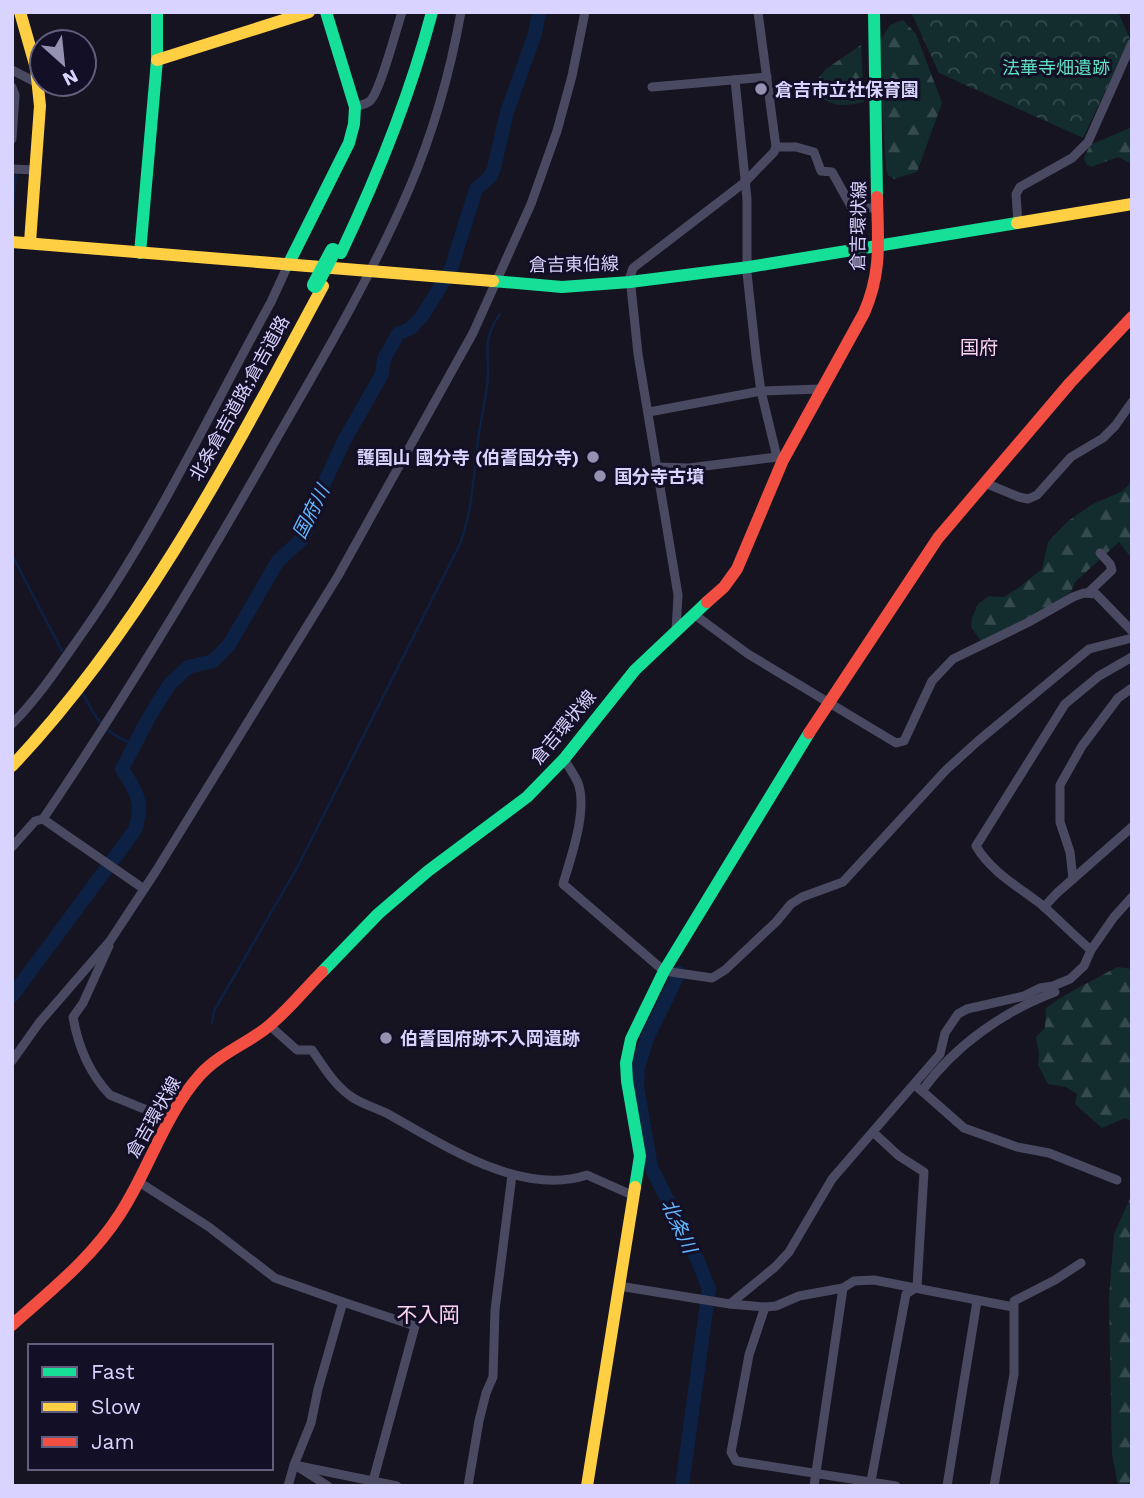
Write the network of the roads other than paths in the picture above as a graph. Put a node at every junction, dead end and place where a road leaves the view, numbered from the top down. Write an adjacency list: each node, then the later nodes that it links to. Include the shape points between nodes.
1 (20, 12): 12 (main road)
2 (157, 12): 14 (main road)
3 (309, 12): 14 (main road)
4 (326, 12): 22 (main road)
5 (402, 12): 22 (street, via 380,85 372,99)
6 (425, 12): 34 (main road, 北条倉吉道路;倉吉道路, via 397,108)
7 (432, 12): 34 (main road, 北条倉吉道路;倉吉道路, via 395,135)
8 (461, 12): 38 (street, via 431,130)
9 (585, 12): 39 (street, via 557,131 504,268)
10 (874, 12): 29 (main road, 倉吉環状線)
11 (760, 13): 16 (street)
12 (28, 42)
13 (1132, 43): 30 (street, via 1088,142 1072,158 1020,187 1016,194)
14 (157, 60): 35 (main road)
15 (12, 70): 17 (street)
16 (766, 77): 18 (street); 24 (street)
17 (28, 78)
18 (735, 80): 20 (street); 27 (street)
19 (12, 87): 23 (street)
20 (652, 87)
21 (40, 98): 26 (main road)
22 (355, 107): 36 (main road, via 349,143)
23 (12, 139)
24 (776, 147): 27 (street); 29 (street, via 814,152 821,171 832,172 852,208)
25 (12, 169): 26 (street)
26 (34, 170): 32 (main road)
27 (745, 181): 37 (street); 40 (street, via 633,268)
28 (1132, 204): 30 (main road, 倉吉東伯線)
29 (878, 208): 33 (main road, 倉吉環状線)
30 (1018, 223): 33 (main road, 倉吉東伯線)
31 (12, 242): 32 (main road, 倉吉東伯線)
32 (30, 242): 35 (main road, 倉吉東伯線)
33 (878, 244): 37 (main road, 倉吉東伯線); 43 (main road, 倉吉環状線, via 874,290)
34 (337, 252): 41 (main road, 北条倉吉道路;倉吉道路, bridge)
35 (140, 253): 36 (main road, 倉吉東伯線)
36 (288, 265): 38 (main road, 倉吉東伯線); 59 (street, via 152,525 97,613)
37 (749, 267): 40 (main road, 倉吉東伯線); 44 (street)
38 (369, 272): 39 (main road, 倉吉東伯線); 63 (street, via 171,620)
39 (490, 281): 40 (main road, 倉吉東伯線, via 562,287); 67 (street, via 473,333 338,576)
40 (630, 282): 46 (street)
41 (319, 285): 60 (main road, 北条倉吉道路;倉吉道路, via 126,609 58,705); 62 (main road, 北条倉吉道路;倉吉道路, via 240,440 133,613 64,710)
42 (1132, 317): 49 (main road)
43 (821, 389): 44 (street); 47 (main road, 倉吉環状線)
44 (761, 391): 46 (street); 47 (street)
45 (1132, 402): 49 (street, via 1103,438 1071,457 1037,495 1019,497)
46 (649, 412): 48 (street)
47 (780, 458): 48 (street); 52 (main road, 倉吉環状線, via 737,569)
48 (658, 467): 53 (street, via 678,595)
49 (985, 483): 58 (main road, via 937,538)
50 (1100, 553): 51 (street, via 1112,570)
51 (1088, 593): 54 (street, via 1096,594); 58 (street, via 953,659 932,681 904,741 896,743)
52 (695, 615): 53 (main road, 倉吉環状線); 58 (street, via 748,654)
53 (676, 631): 61 (main road, 倉吉環状線, via 635,670)
54 (1132, 631)
55 (1132, 638): 72 (street, via 1089,649 946,770 843,882 791,904 726,970 712,978)
56 (1132, 657): 69 (street, via 1065,704 976,846 994,868)
57 (1132, 688): 66 (street, via 1118,698 1082,746 1060,785 1060,822)
58 (829, 701): 72 (main road)
59 (12, 724)
60 (12, 754)
61 (564, 759): 72 (street, via 581,799 563,884); 74 (main road, 倉吉環状線, via 527,797 378,914)
62 (12, 766)
63 (46, 820): 65 (street, via 35,821); 67 (street)
64 (1132, 827): 66 (street)
65 (12, 847)
66 (1073, 879): 69 (street)
67 (144, 889): 70 (street)
68 (1132, 897): 71 (street)
69 (1044, 907): 71 (street)
70 (110, 941): 75 (street, via 38,1023); 77 (street, via 73,1017 79,1043 110,1095)
71 (1091, 950): 76 (street, via 1084,966 1070,979 958,1014)
72 (664, 971): 82 (main road, via 631,1039 626,1063 640,1156)
73 (1055, 992): 76 (street, via 1032,1000 990,1026)
74 (269, 1025): 77 (main road, 倉吉環状線, via 200,1075); 79 (street, via 297,1050 312,1050 333,1081 351,1097)
75 (12, 1061)
76 (918, 1088): 78 (street); 80 (street, via 964,1128 1049,1153)
77 (171, 1120): 81 (main road, 倉吉環状線)
78 (874, 1133): 85 (street, via 924,1172); 89 (street, via 832,1180 789,1252)
79 (512, 1175): 82 (street, via 545,1182 587,1175); 100 (street, via 495,1310 493,1377 479,1420)
80 (1117, 1180)
81 (139, 1182): 88 (street, via 275,1278); 92 (main road, 倉吉環状線, via 94,1249)
82 (632, 1195): 84 (main road)
83 (1081, 1264): 91 (street, via 1014,1301)
84 (619, 1286): 89 (street); 101 (main road)
85 (918, 1287): 86 (street, via 874,1280 854,1281); 87 (street); 96 (street, via 906,1294)
86 (843, 1288): 90 (street); 94 (street)
87 (977, 1301): 91 (street); 104 (street)
88 (342, 1302): 93 (street, via 311,1423); 95 (street, via 415,1326)
89 (730, 1304): 90 (street)
90 (765, 1307): 94 (street, via 749,1355 732,1458)
91 (1013, 1307): 105 (street, via 1014,1374)
92 (13, 1324)
93 (294, 1465): 95 (street); 97 (street); 98 (street)
94 (816, 1473): 96 (street); 102 (street)
95 (373, 1481): 99 (street)
96 (871, 1481): 103 (street)
97 (288, 1486)
98 (328, 1486)
99 (397, 1486)
100 (468, 1486)
101 (587, 1486)
102 (814, 1486)
103 (896, 1486)
104 (947, 1486)
105 (994, 1486)

